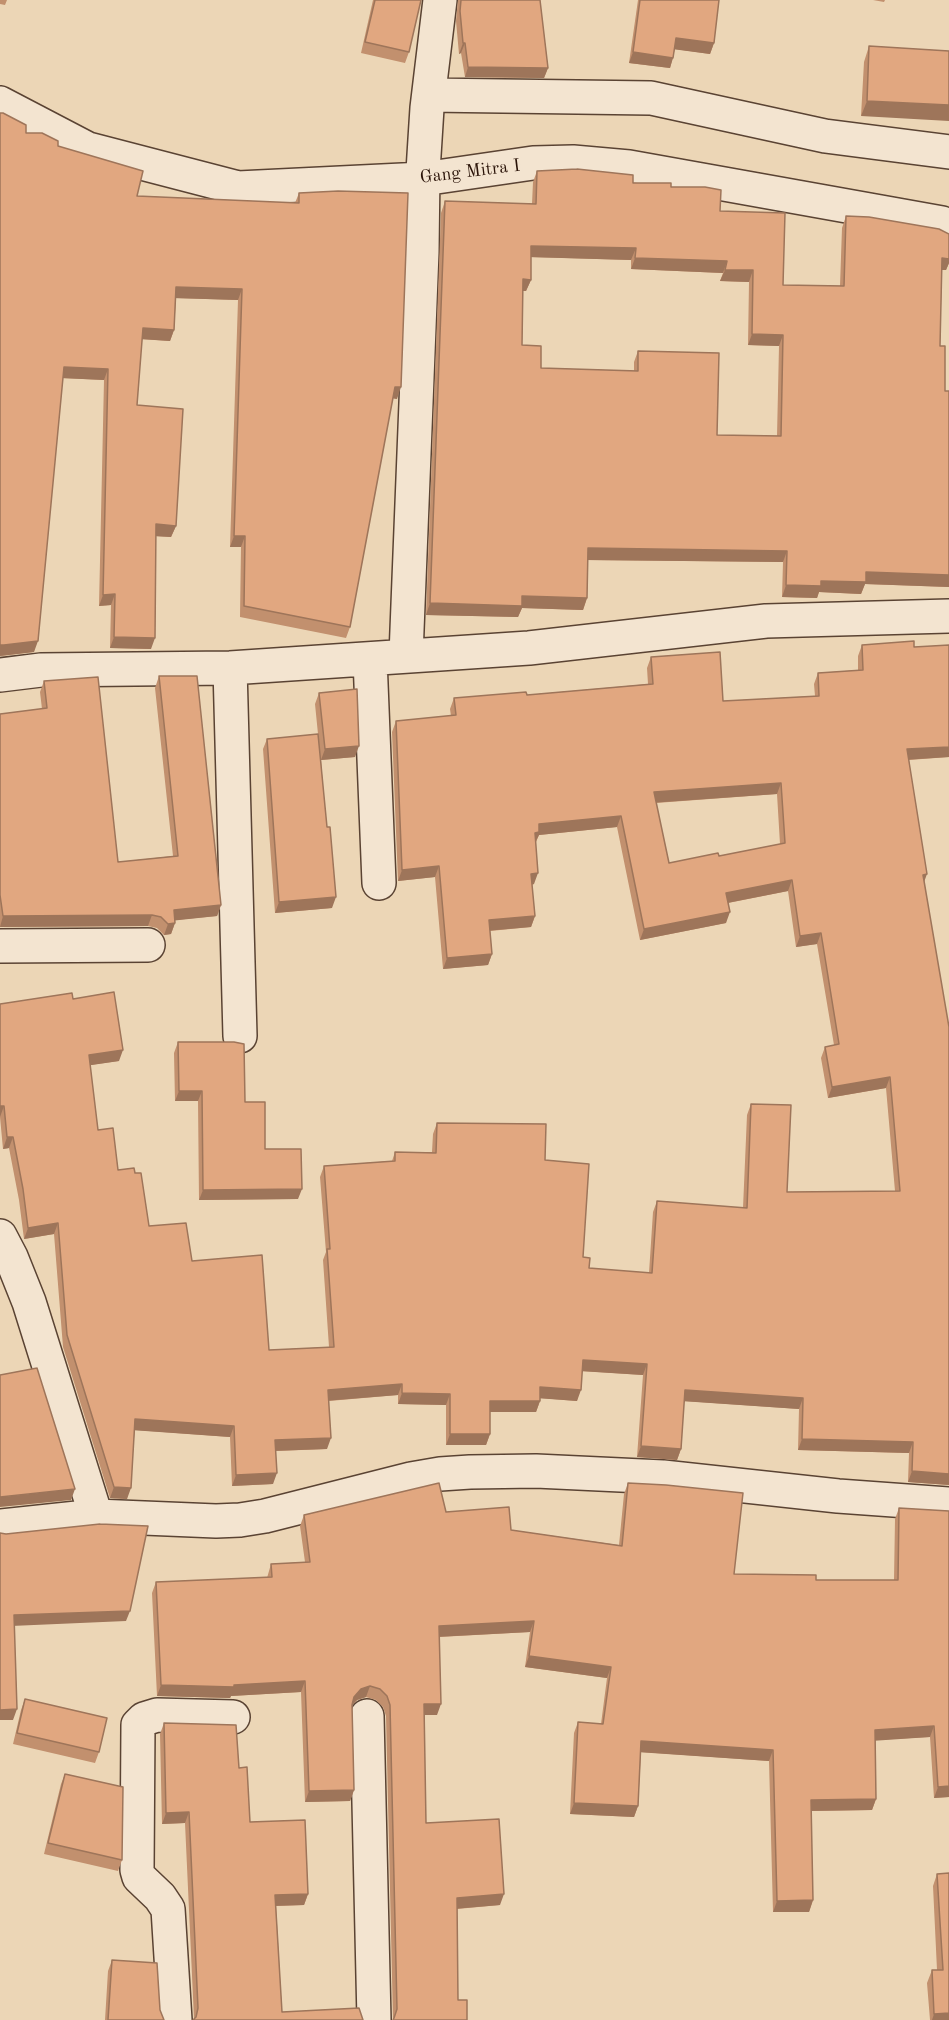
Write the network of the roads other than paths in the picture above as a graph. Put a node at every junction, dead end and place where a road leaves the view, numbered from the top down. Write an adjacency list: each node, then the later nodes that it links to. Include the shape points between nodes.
1 (440, 0): 2 (street)
2 (428, 101): 4 (street, via 651,98 825,136); 5 (street)
3 (0, 103): 5 (street, Gang Mitra I, via 88,149 238,188)
4 (949, 153)
5 (423, 175): 6 (street, Gang Mitra I, via 533,163 629,167 942,223); 8 (street)
6 (949, 228)
7 (949, 616): 8 (street, via 766,621 530,648)
8 (406, 655): 9 (street)
9 (370, 659): 10 (street); 12 (street)
10 (230, 668): 11 (street, via 41,670); 15 (street)
11 (0, 675)
12 (379, 883)
13 (148, 945): 14 (street)
14 (0, 946)
15 (240, 1036)
16 (0, 1236): 18 (street, via 29,1302)
17 (949, 1504): 18 (street, via 663,1477 525,1471 430,1475 240,1520)
18 (96, 1516): 19 (street)
19 (0, 1526)
20 (367, 1716): 23 (street)
21 (233, 1717): 22 (street, via 157,1715 138,1725 137,1870 168,1909)
22 (175, 2020)
23 (374, 2020)

